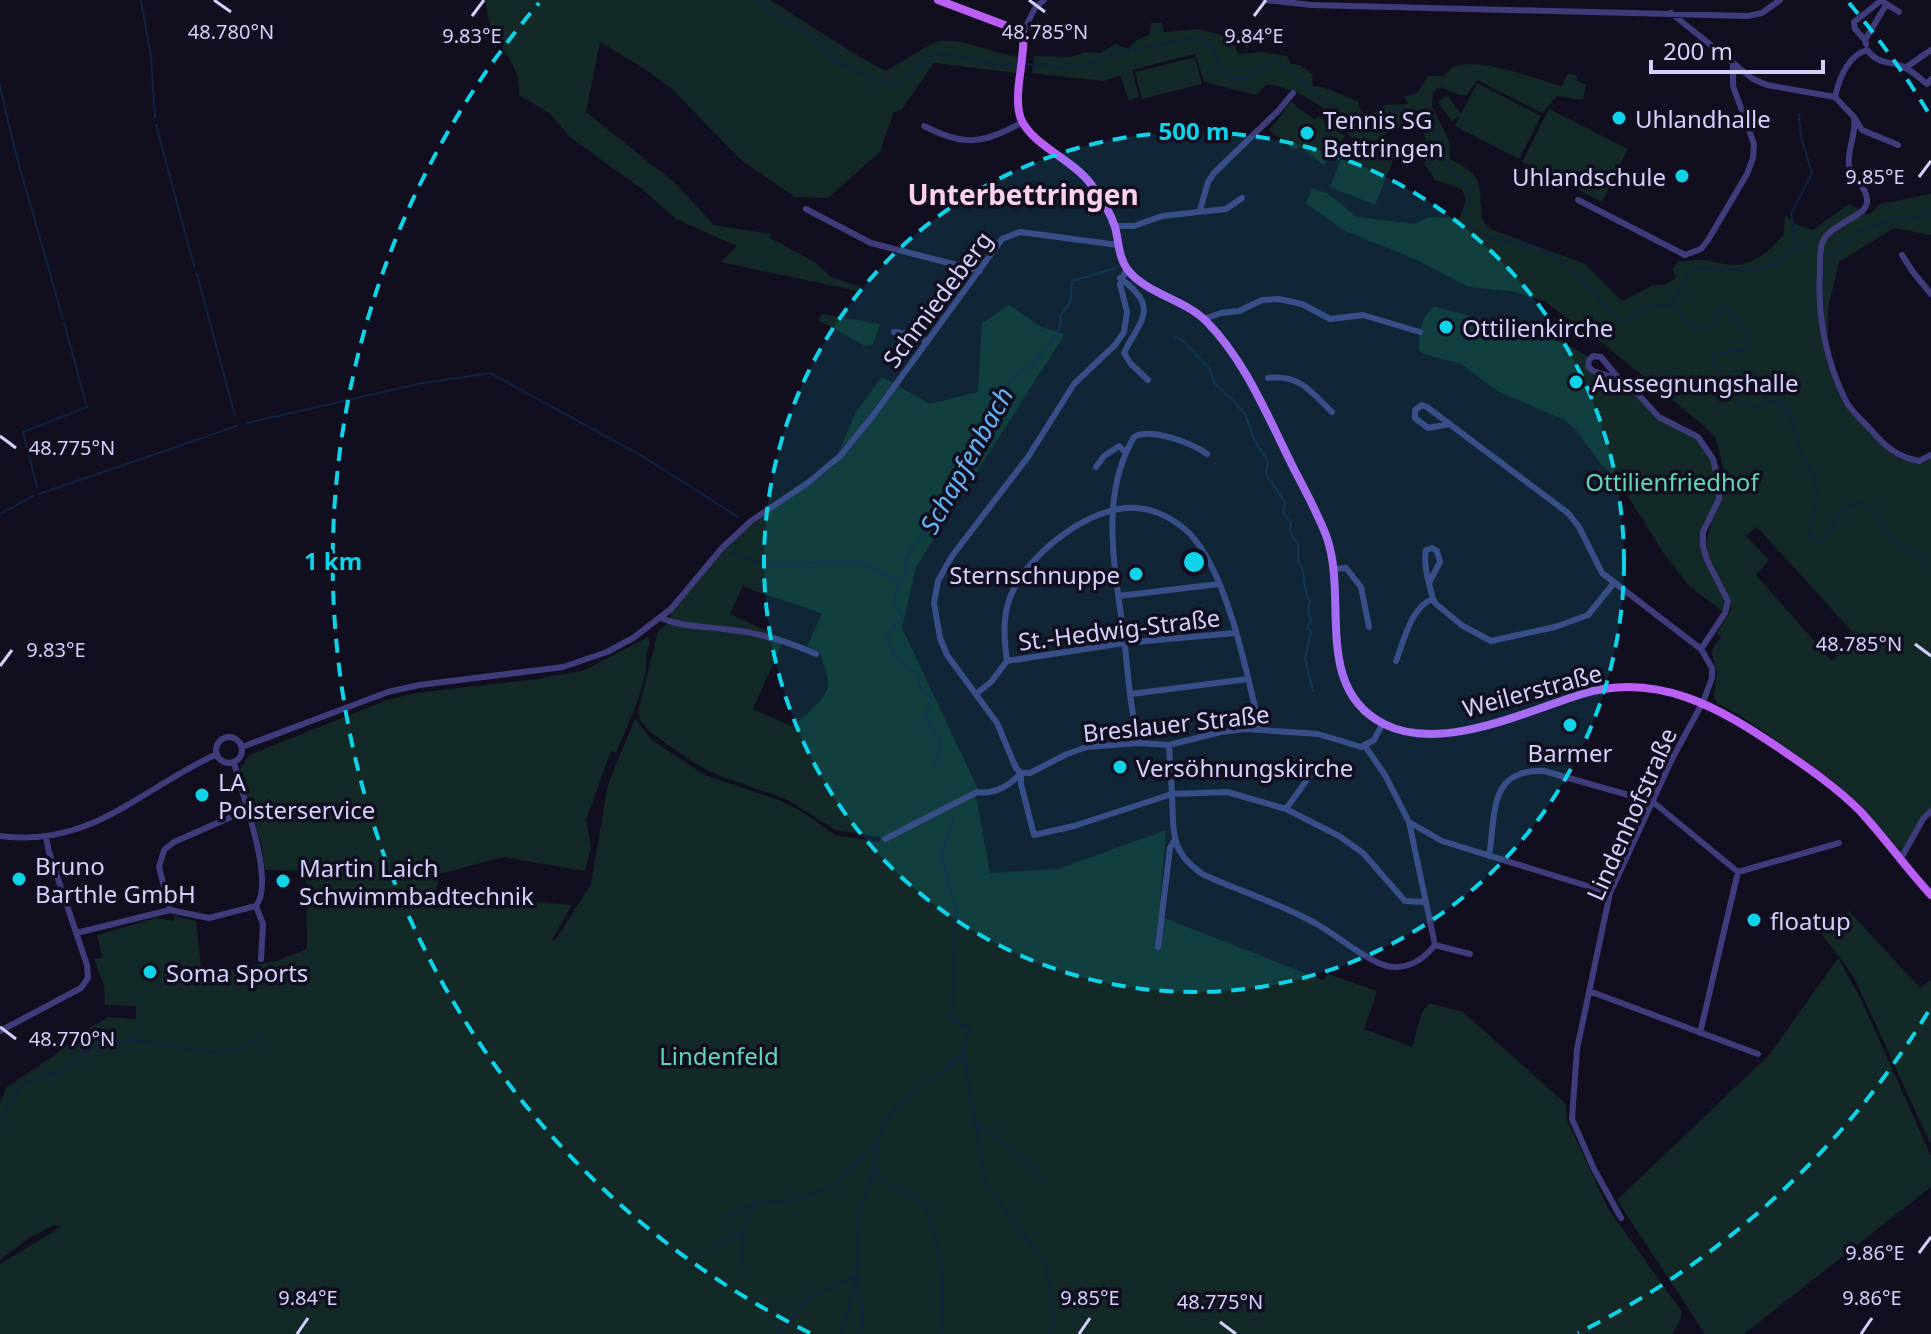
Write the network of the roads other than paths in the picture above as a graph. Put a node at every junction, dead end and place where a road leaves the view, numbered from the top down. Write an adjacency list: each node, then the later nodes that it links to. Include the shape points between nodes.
1 (938, 0): 11 (main road)
2 (1044, 0): 7 (street)
3 (1265, 0): 8 (street)
4 (1579, 0): 8 (street)
5 (1780, 0): 10 (street, via 1748,16)
6 (1884, 2): 9 (street); 12 (street); 12 (street, via 1854,22)
7 (1034, 4): 11 (street)
8 (1587, 10): 10 (street)
9 (1899, 12)
10 (1671, 13): 15 (street)
11 (1023, 32): 21 (main road)
12 (1865, 40): 13 (street)
13 (1867, 50): 16 (street, via 1873,58); 19 (street, via 1844,70)
14 (1931, 50): 16 (street)
15 (1733, 64): 19 (street, via 1767,85); 25 (street, via 1733,86 1752,135 1753,158 1701,249 1685,255)
16 (1905, 68): 17 (street)
17 (1929, 81)
18 (1293, 93): 27 (street, via 1216,169)
19 (1835, 97): 20 (street)
20 (1854, 117): 23 (street, via 1867,134); 46 (street, via 1849,164 1865,189 1867,205 1824,239 1818,305 1847,403 1900,457 1919,461)
21 (1023, 122): 22 (street, via 972,142); 28 (main road, via 1088,180)
22 (924, 126)
23 (1898, 145)
24 (1242, 198): 27 (street, via 1226,209)
25 (1578, 200)
26 (806, 209): 32 (street, via 871,243)
27 (1200, 210): 28 (street)
28 (1115, 226): 29 (main road)
29 (1118, 245): 31 (main road); 32 (street, Schmiedeberg, via 1020,232 1002,239)
30 (1902, 255): 34 (street)
31 (1127, 268): 33 (street); 35 (main road, Weilerstraße)
32 (980, 271): 38 (street, Schmiedeberg)
33 (1120, 278): 41 (street, via 1139,294 1143,309 1141,325 1124,353); 64 (street, via 1127,312 1124,332 1074,384 938,581 934,603 940,638)
34 (1931, 294)
35 (1204, 319): 37 (street, via 1279,299 1330,319 1363,315); 49 (main road, Weilerstraße, via 1235,359 1284,450 1326,535)
36 (894, 332): 38 (street)
37 (1420, 332)
38 (926, 341): 55 (street, Schmiedeberg, via 858,436 824,470 751,521)
39 (1268, 378): 42 (street, via 1299,381)
40 (1619, 379): 40 (street, via 1601,357 1589,360 1593,371); 59 (street, via 1659,417 1698,437 1713,459 1719,499 1703,532 1703,546 1728,601)
41 (1148, 380)
42 (1332, 412)
43 (1450, 424): 43 (street, via 1425,406 1415,410 1415,418 1428,428); 52 (street, via 1568,513 1592,559)
44 (1125, 452): 45 (street, via 1138,434 1149,433); 47 (street, via 1119,446); 48 (street)
45 (1207, 454)
46 (1931, 455)
47 (1096, 467)
48 (1112, 512): 51 (street, via 1140,508 1170,519 1201,547); 53 (street); 61 (street, via 1057,538 1026,569 1006,611)
49 (1333, 569): 56 (street, via 1346,568 1361,587); 67 (main road, Weilerstraße, via 1335,636 1343,677 1358,703)
50 (1429, 583): 50 (street, via 1425,555 1432,548 1440,562); 54 (street)
51 (1219, 584): 53 (street); 57 (street)
52 (1613, 584): 54 (street, via 1588,615 1491,641 1463,626); 59 (street)
53 (1119, 596): 58 (street)
54 (1433, 599): 62 (street, via 1417,609)
55 (661, 618): 60 (street, via 767,636); 72 (street, Schmiedeberg, via 586,661 404,688)
56 (1369, 627)
57 (1235, 633): 58 (street, St.-Hedwig-Straße); 63 (street)
58 (1124, 643): 61 (street, St.-Hedwig-Straße); 65 (street)
59 (1701, 649): 66 (street, Lindenhofstraße, via 1712,678)
60 (816, 654)
61 (1007, 661): 64 (street)
62 (1396, 661)
63 (1248, 679): 65 (street); 68 (street)
64 (976, 694): 76 (street)
65 (1131, 694): 69 (street)
66 (1703, 702): 67 (main road, Weilerstraße, via 1656,690 1619,688 1475,728 1429,733); 78 (street, Lindenhofstraße); 89 (main road, Weilerstraße, via 1750,728 1836,790)
67 (1383, 723): 71 (street)
68 (1260, 729): 70 (street, Breslauer Straße); 71 (street, Breslauer Straße, via 1318,734)
69 (1139, 743): 70 (street, Breslauer Straße); 76 (street, Breslauer Straße, via 1087,747)
70 (1169, 745): 77 (street)
71 (1365, 746): 82 (street)
72 (242, 747): 73 (street, via 228,737 218,743); 74 (street)
73 (217, 754): 74 (street, via 225,763); 84 (street, via 110,816)
74 (234, 762): 80 (street)
75 (1314, 770): 79 (street)
76 (1021, 773): 77 (street, via 1034,835); 85 (street, Breslauer Straße, via 1003,787 977,792)
77 (1172, 794): 79 (street, via 1227,792); 86 (street)
78 (1653, 802): 88 (street, via 1544,771 1515,775 1496,802); 90 (street); 91 (street, Lindenhofstraße)
79 (1286, 809): 93 (street, via 1363,853 1405,901)
80 (247, 810): 94 (street, via 261,869); 95 (street, via 164,850 159,867)
81 (1931, 811): 89 (street)
82 (1409, 822): 88 (street, via 1442,841); 93 (street)
83 (0, 836): 84 (street)
84 (46, 837): 96 (street)
85 (885, 839)
86 (1174, 841): 97 (street, via 1204,875 1314,922 1383,965 1405,967); 98 (street)
87 (1839, 843): 90 (street)
88 (1489, 856): 91 (street)
89 (1900, 860): 92 (main road, Weilerstraße)
90 (1738, 872): 103 (street)
91 (1610, 893): 101 (street, Lindenhofstraße)
92 (1931, 895)
93 (1425, 902): 97 (street)
94 (256, 906): 95 (street, via 209,918); 100 (street, via 263,924)
95 (170, 910): 96 (street)
96 (76, 933): 102 (street, via 87,965 86,983)
97 (1435, 945): 99 (street)
98 (1158, 947)
99 (1470, 954)
100 (261, 959)
101 (1589, 991): 103 (street); 105 (street, Lindenhofstraße, via 1577,1049 1572,1119)
102 (0, 1031)
103 (1700, 1033): 104 (street)
104 (1758, 1054)
105 (1621, 1218)

